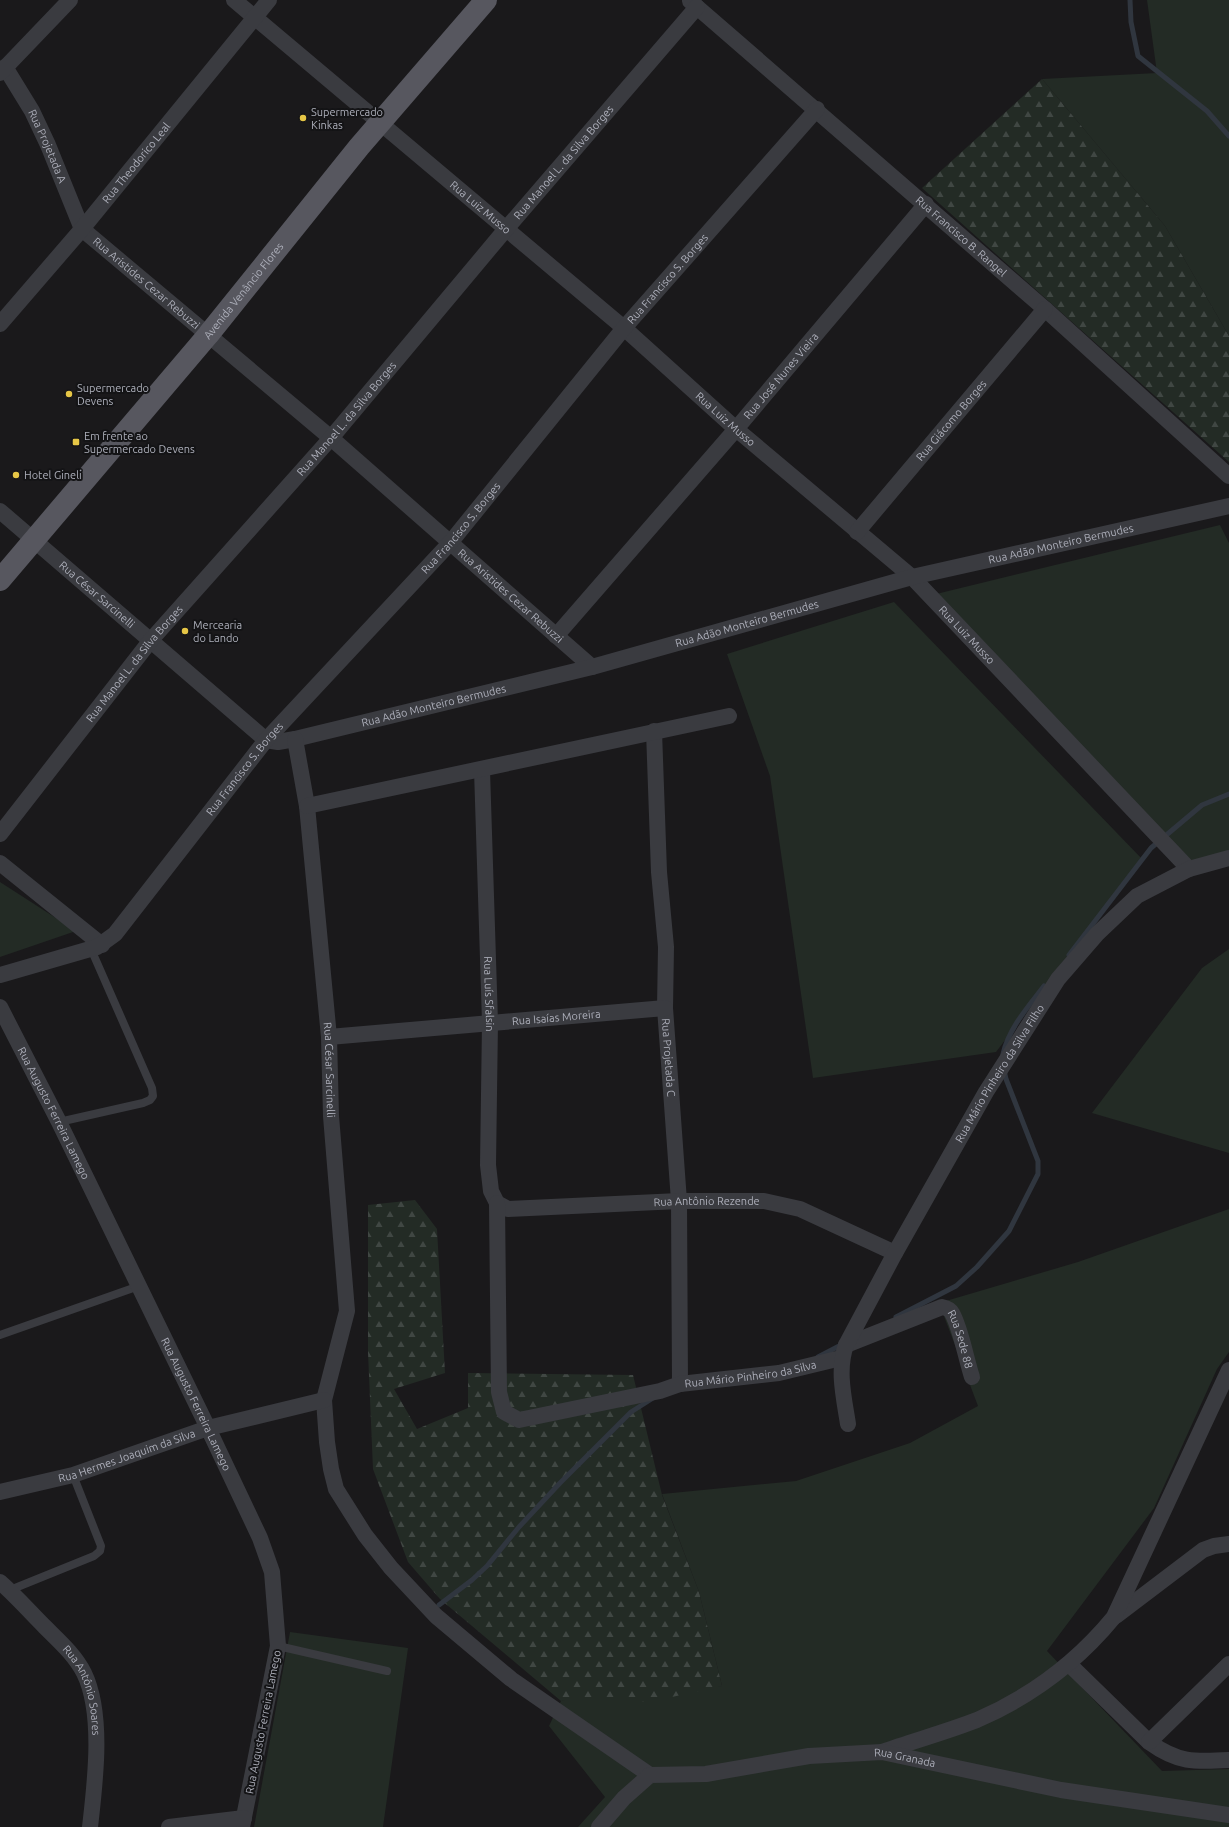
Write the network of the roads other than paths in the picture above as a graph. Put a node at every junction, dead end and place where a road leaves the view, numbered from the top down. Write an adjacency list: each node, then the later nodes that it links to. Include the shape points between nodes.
1 (70, 0): 7 (street)
2 (234, 0): 6 (street, Rua Luiz Musso)
3 (269, 0): 6 (street, Rua Theodorico Leal)
4 (486, 0): 9 (main road, Avenida Venâncio Flores)
5 (694, 4): 8 (street, Rua Francisco B. Rangel); 12 (street, Rua Manoel L. da Silva Borges)
6 (255, 17): 9 (street, Rua Luiz Musso); 11 (street, Rua Theodorico Leal)
7 (3, 70): 11 (street, Rua Projetada A, via 32,111)
8 (817, 109): 10 (street, Rua Francisco B. Rangel); 15 (street, Rua Francisco S. Borges)
9 (381, 122): 12 (street, Rua Luiz Musso); 16 (main road, Avenida Venâncio Flores)
10 (926, 204): 13 (street, Rua Francisco B. Rangel); 17 (street, Rua José Nunes Vieira)
11 (82, 228): 14 (street, Rua Theodorico Leal); 16 (street, Rua Aristides Cezar Rebuzzi)
12 (506, 229): 15 (street, Rua Luiz Musso); 18 (street, Rua Manoel L. da Silva Borges)
13 (1046, 309): 19 (street, Rua Francisco B. Rangel); 22 (street, Rua Giácomo Borges)
14 (0, 324)
15 (624, 328): 17 (street, Rua Luiz Musso); 24 (street, Rua Francisco S. Borges)
16 (208, 336): 18 (street, Rua Aristides Cezar Rebuzzi); 23 (main road, Avenida Venâncio Flores)
17 (736, 429): 22 (street, Rua Luiz Musso); 27 (street, Rua José Nunes Vieira)
18 (331, 438): 24 (street, Rua Aristides Cezar Rebuzzi); 28 (street, Rua Manoel L. da Silva Borges)
19 (1229, 476)
20 (1229, 506): 25 (street, Rua Adão Monteiro Bermudes)
21 (0, 511): 23 (street, Rua César Sarcinelli)
22 (857, 532): 25 (street, Rua Luiz Musso)
23 (34, 540): 26 (main road, Avenida Venâncio Flores); 28 (street, Rua César Sarcinelli)
24 (450, 542): 27 (street, Rua Aristides Cezar Rebuzzi); 33 (street, Rua Francisco S. Borges)
25 (912, 578): 29 (street, Rua Adão Monteiro Bermudes); 39 (street, Rua Luiz Musso)
26 (0, 580)
27 (556, 636): 29 (street, Rua Aristides Cezar Rebuzzi)
28 (151, 640): 33 (street, Rua César Sarcinelli); 36 (street, Rua Manoel L. da Silva Borges)
29 (592, 667): 32 (street, Rua Adão Monteiro Bermudes)
30 (729, 716): 31 (street)
31 (654, 730): 34 (street); 43 (street, Rua Projetada C, via 659,872 666,947)
32 (295, 739): 33 (street, Rua Adão Monteiro Bermudes, via 278,742); 35 (street, Rua César Sarcinelli)
33 (266, 740): 40 (street, Rua Francisco S. Borges, via 116,934)
34 (482, 770): 35 (street); 44 (street, Rua Luís Sfalsin)
35 (307, 806): 45 (street, Rua César Sarcinelli)
36 (0, 834)
37 (1229, 858): 39 (street, Rua Mário Pinheiro da Silva Filho)
38 (0, 863): 40 (street)
39 (1189, 869): 49 (street, Rua Mário Pinheiro da Silva Filho, via 1137,896 1097,934 1058,979 986,1092)
40 (97, 947): 41 (street); 46 (lane, via 153,1096 143,1103)
41 (0, 975)
42 (0, 1007): 46 (street, Rua Augusto Ferreira Lamego)
43 (665, 1008): 44 (street, Rua Isaías Moreira); 47 (street, Rua Projetada C)
44 (490, 1022): 45 (street, Rua Isaías Moreira); 48 (street, Rua Luís Sfalsin, via 488,1165 491,1191)
45 (329, 1037): 58 (street, Rua César Sarcinelli, via 331,1116 347,1311)
46 (59, 1122): 50 (street, Rua Augusto Ferreira Lamego)
47 (679, 1201): 48 (street, Rua Antônio Rezende); 49 (street, Rua Antônio Rezende, via 764,1201 782,1204 800,1209); 56 (street, Rua Projetada C)
48 (502, 1206): 57 (street, Rua Luís Sfalsin, via 499,1392 504,1412 519,1420)
49 (895, 1253): 53 (street, Rua Mário Pinheiro da Silva Filho)
50 (139, 1286): 52 (lane); 60 (street, Rua Augusto Ferreira Lamego)
51 (942, 1307): 53 (street, Rua Mário Pinheiro da Silva); 55 (street, Rua Sede 88, via 952,1312)
52 (0, 1335)
53 (843, 1352): 56 (street, Rua Mário Pinheiro da Silva, via 779,1373); 59 (street)
54 (1229, 1371): 65 (street)
55 (972, 1377)
56 (680, 1384): 57 (street, Rua Mário Pinheiro da Silva)
57 (660, 1391)
58 (324, 1400): 60 (street, Rua Hermes Joaquim da Silva); 73 (street, Rua César Sarcinelli, via 327,1442 336,1489 365,1535 391,1568 436,1616 511,1679)
59 (848, 1424)
60 (208, 1428): 61 (street, Rua Hermes Joaquim da Silva); 66 (street, Rua Augusto Ferreira Lamego, via 260,1538 272,1572)
61 (73, 1475): 62 (street, Rua Hermes Joaquim da Silva); 64 (lane, via 101,1546 100,1551 94,1556)
62 (0, 1492)
63 (1229, 1544): 65 (street, via 1204,1550)
64 (5, 1586): 76 (street, Rua Antônio Soares, via 75,1659 86,1680 94,1713 95,1748)
65 (1114, 1617): 67 (street, via 1098,1637)
66 (278, 1646): 69 (lane); 75 (street, Rua Augusto Ferreira Lamego)
67 (1069, 1664): 70 (street); 71 (street, via 1023,1697 976,1720)
68 (1229, 1664): 70 (street)
69 (387, 1671)
70 (1149, 1742): 72 (street, via 1163,1752 1184,1760)
71 (882, 1752): 73 (street, Rua Granada, via 809,1756 706,1774); 74 (street, Rua Granada, via 1061,1790)
72 (1229, 1760)
73 (650, 1775): 78 (street, via 624,1798)
74 (1229, 1815)
75 (243, 1822): 77 (street)
76 (90, 1827)
77 (168, 1827)
78 (599, 1827)

